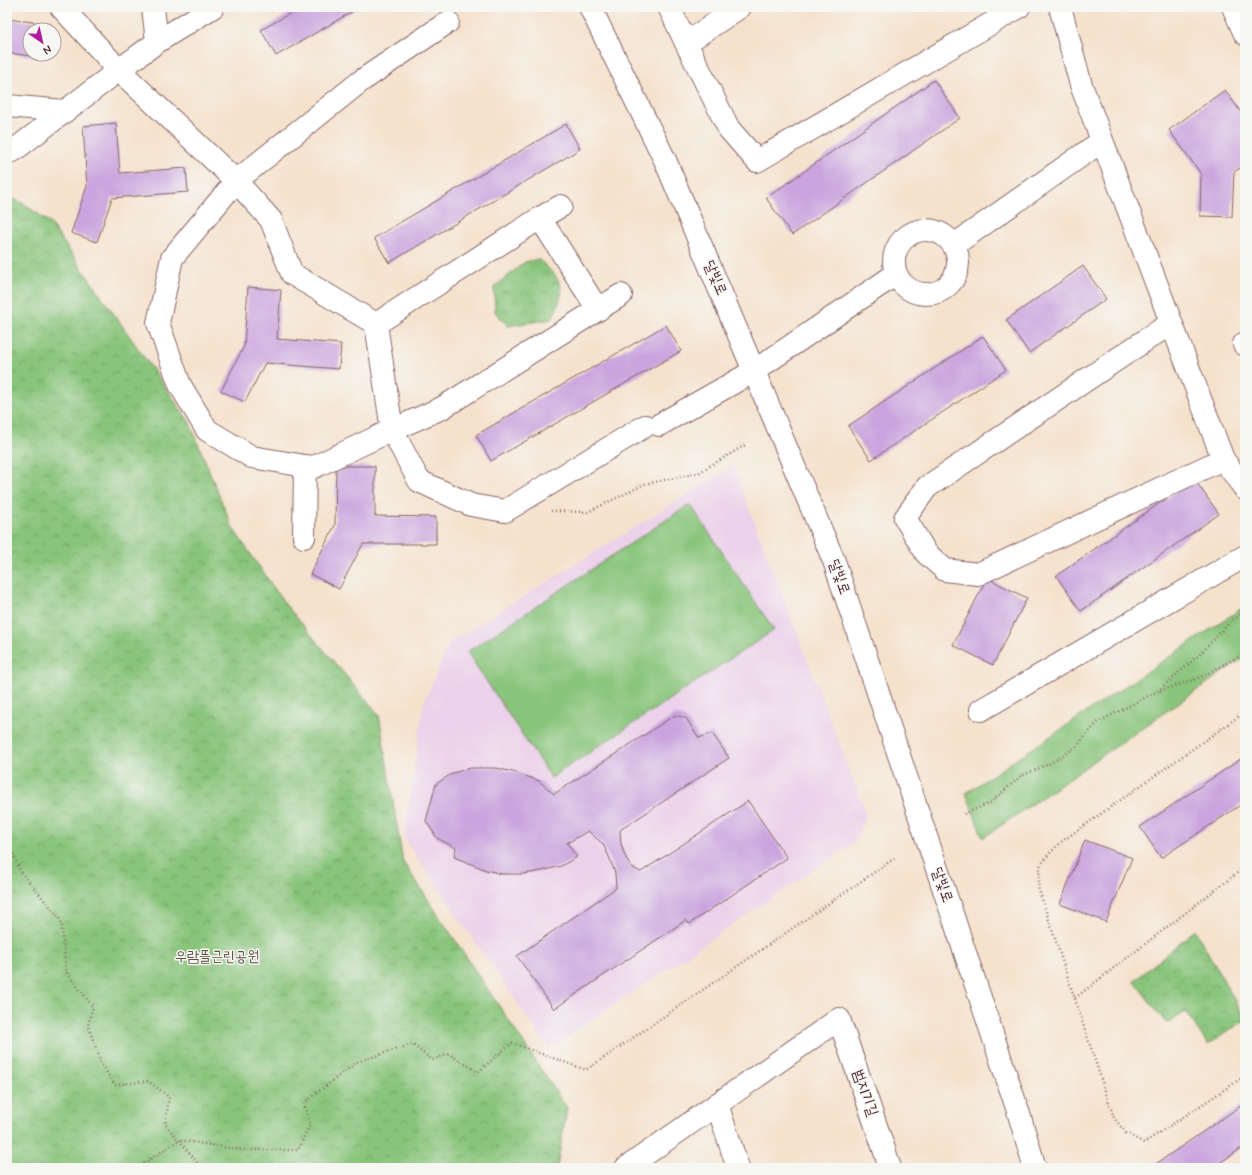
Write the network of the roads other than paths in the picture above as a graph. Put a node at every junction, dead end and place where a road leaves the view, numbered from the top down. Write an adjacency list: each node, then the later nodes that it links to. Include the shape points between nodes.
1 (61, 7): 14 (street)
2 (153, 7): 12 (street)
3 (213, 7): 12 (street)
4 (590, 7): 28 (street, 달빛로, via 665,160)
5 (669, 7): 13 (street)
6 (740, 7): 13 (street)
7 (1019, 7): 13 (street, via 757,162 729,129)
8 (1060, 7): 17 (street, via 1081,85)
9 (1233, 7): 11 (street)
10 (448, 22): 19 (street, via 360,81)
11 (1245, 34)
12 (157, 42): 14 (street)
13 (686, 43)
14 (119, 70): 16 (street); 19 (street)
15 (7, 106): 16 (street)
16 (65, 110): 18 (street)
17 (1102, 141): 22 (street); 26 (street)
18 (13, 151)
19 (236, 181): 27 (street, via 272,220 292,274); 31 (street, via 172,258 158,323 180,385 207,430 252,457)
20 (561, 206): 21 (street)
21 (540, 218): 25 (street); 27 (street)
22 (954, 245): 23 (street, via 938,231 917,230 907,235 895,253); 23 (street, via 959,265 950,284 941,290 932,294 921,294 910,290)
23 (896, 274): 28 (street)
24 (621, 295): 25 (street)
25 (598, 310): 29 (street, via 442,408)
26 (1171, 323): 30 (street); 30 (street, via 927,487 905,518 926,553 945,570 978,574)
27 (376, 324): 29 (street)
28 (754, 371): 29 (street, via 652,426 505,511 471,505 419,481); 40 (street, 달빛로, via 834,562 1016,1104)
29 (392, 430): 31 (street, via 314,467)
30 (1223, 459): 32 (street)
31 (305, 466): 33 (street)
32 (1245, 489)
33 (304, 537)
34 (1245, 556): 35 (street)
35 (981, 710)
36 (717, 1104): 37 (street); 38 (street); 39 (street, 범지기길, via 839,1019)
37 (626, 1168)
38 (738, 1168)
39 (890, 1168)
40 (1034, 1168)

